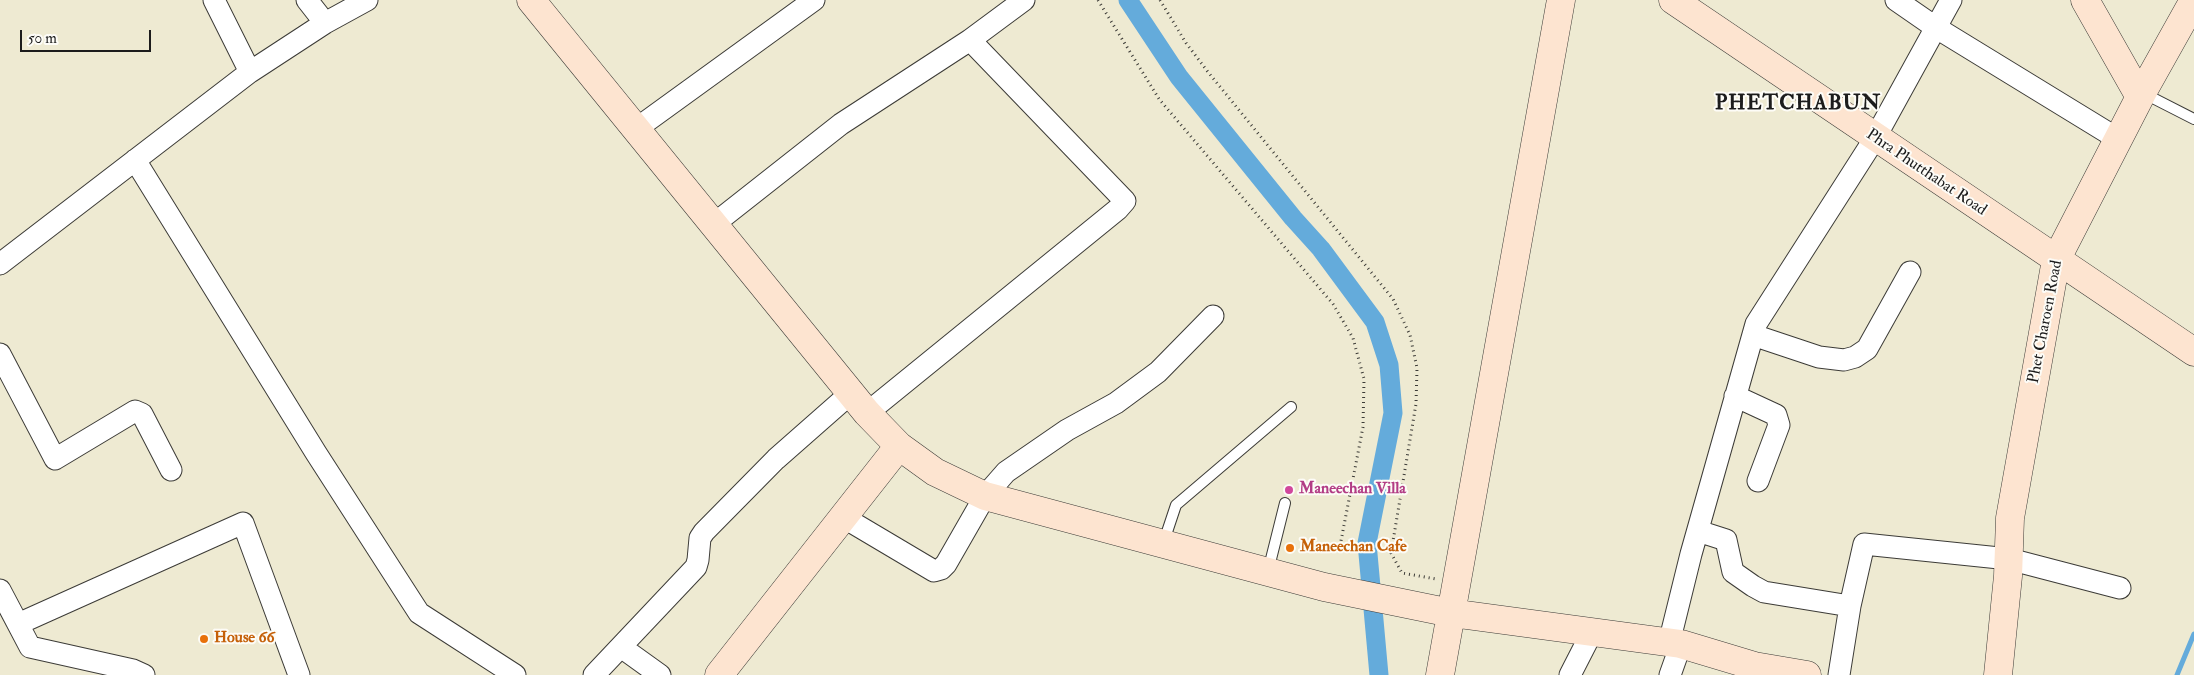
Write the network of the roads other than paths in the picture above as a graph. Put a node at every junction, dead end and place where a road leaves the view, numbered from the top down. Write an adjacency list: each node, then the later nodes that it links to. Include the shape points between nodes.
1 (214, 0): 16 (street)
2 (307, 0): 13 (street)
3 (366, 0): 13 (street)
4 (531, 0): 19 (street)
5 (814, 0): 19 (street)
6 (1024, 0): 15 (street)
7 (1561, 0): 47 (street)
8 (1673, 0): 20 (street, Phra Phutthabat Road)
9 (1896, 0): 14 (street)
10 (1952, 0): 14 (street)
11 (2085, 0): 17 (street)
12 (2194, 0): 17 (street, Phet Charoen Road)
13 (325, 23): 16 (street)
14 (1935, 27): 20 (street); 21 (street)
15 (970, 40): 23 (street, via 841,124); 32 (street, via 1125,200 1118,210)
16 (250, 72): 22 (street)
17 (2141, 95): 18 (lane); 21 (street, Phet Charoen Road)
18 (2194, 119)
19 (636, 129): 23 (street)
20 (1874, 138): 24 (street, Phra Phutthabat Road); 28 (street, via 1756,324)
21 (2118, 139): 24 (street, Phet Charoen Road)
22 (135, 160): 25 (street); 55 (street, via 316,453 420,613)
23 (714, 224): 32 (street)
24 (2056, 260): 29 (street, Phra Phutthabat Road); 42 (street, Phet Charoen Road, via 2010,518)
25 (0, 264)
26 (1910, 272): 28 (street, via 1867,349 1855,357 1844,360 1819,357)
27 (1213, 316): 37 (street, via 1158,372 1116,403 1067,430 1006,472)
28 (1753, 335): 31 (street)
29 (2194, 352)
30 (0, 354): 35 (street, via 55,459 135,411 142,414)
31 (1735, 396): 36 (street, via 1776,415 1779,425); 40 (street)
32 (859, 403): 34 (street); 51 (street, via 776,459 704,532 700,538 696,567)
33 (1290, 407): 41 (lane, via 1176,506)
34 (899, 446): 37 (street, via 935,472); 39 (street)
35 (171, 470)
36 (1758, 480)
37 (985, 496): 39 (street, via 946,564 934,571); 41 (street)
38 (1285, 503): 43 (lane)
39 (843, 517): 58 (street)
40 (1698, 531): 46 (street, via 1726,540 1733,572 1764,592); 50 (street)
41 (1163, 545): 43 (street)
42 (2009, 559): 44 (street); 46 (street, via 1864,544); 64 (street, Phet Charoen Road)
43 (1267, 572): 47 (street)
44 (2120, 588)
45 (0, 590): 48 (street)
46 (1850, 606): 63 (street)
47 (1451, 613): 49 (street); 59 (street)
48 (18, 624): 53 (street, via 30,647); 54 (street, via 243,523)
49 (1592, 632): 50 (street); 60 (street)
50 (1675, 644): 52 (street); 61 (street)
51 (621, 648): 56 (street); 57 (street)
52 (1753, 671): 62 (street)
53 (144, 675)
54 (299, 675)
55 (515, 675)
56 (594, 675)
57 (660, 675)
58 (720, 675)
59 (1440, 675)
60 (1570, 675)
61 (1670, 675)
62 (1807, 675)
63 (1839, 675)
64 (1998, 675)

